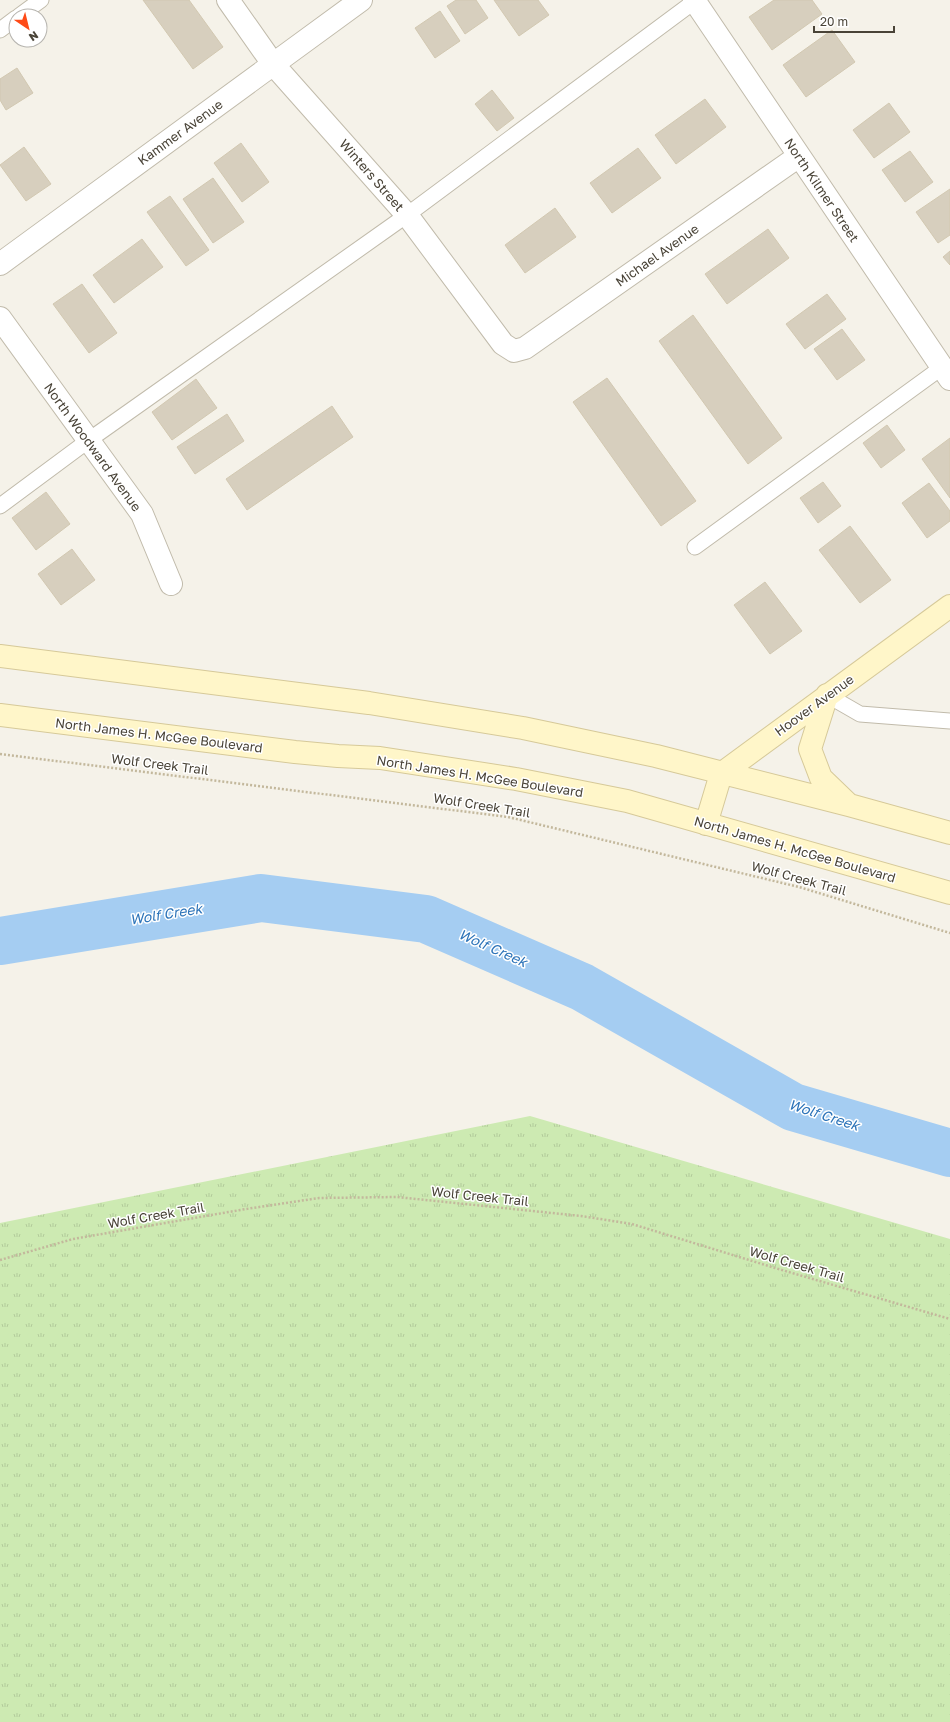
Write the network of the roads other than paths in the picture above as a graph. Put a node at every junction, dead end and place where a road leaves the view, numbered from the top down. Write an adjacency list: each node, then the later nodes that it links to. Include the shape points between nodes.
1 (41, 0): 5 (lane)
2 (228, 0): 6 (street, Winters Street)
3 (361, 0): 6 (street, Kammer Avenue)
4 (694, 0): 7 (street, North Kilmer Street); 8 (lane)
5 (30, 8)
6 (273, 64): 8 (street, Winters Street); 9 (street, Kammer Avenue)
7 (799, 156): 11 (street, Michael Avenue, via 525,348); 12 (street, North Kilmer Street)
8 (407, 215): 11 (street, Winters Street, via 503,344); 13 (lane)
9 (0, 264)
10 (0, 318): 13 (street, North Woodward Avenue)
11 (514, 351)
12 (946, 374): 15 (lane)
13 (89, 440): 14 (lane); 16 (street, North Woodward Avenue, via 142,514)
14 (0, 506)
15 (695, 547)
16 (171, 584)
17 (950, 606): 19 (main road, Hoover Avenue)
18 (0, 656): 22 (main road, via 369,703 523,728 656,756)
19 (827, 696): 21 (lane, via 860,714); 22 (main road, Hoover Avenue); 23 (main road, via 810,749 821,778)
20 (0, 715): 24 (main road, North James H. McGee Boulevard, via 295,752 380,758 485,774 627,801)
21 (950, 722)
22 (721, 774): 23 (main road); 24 (main road)
23 (849, 805): 25 (main road)
24 (706, 824): 26 (main road, North James H. McGee Boulevard)
25 (950, 833)
26 (950, 893)

